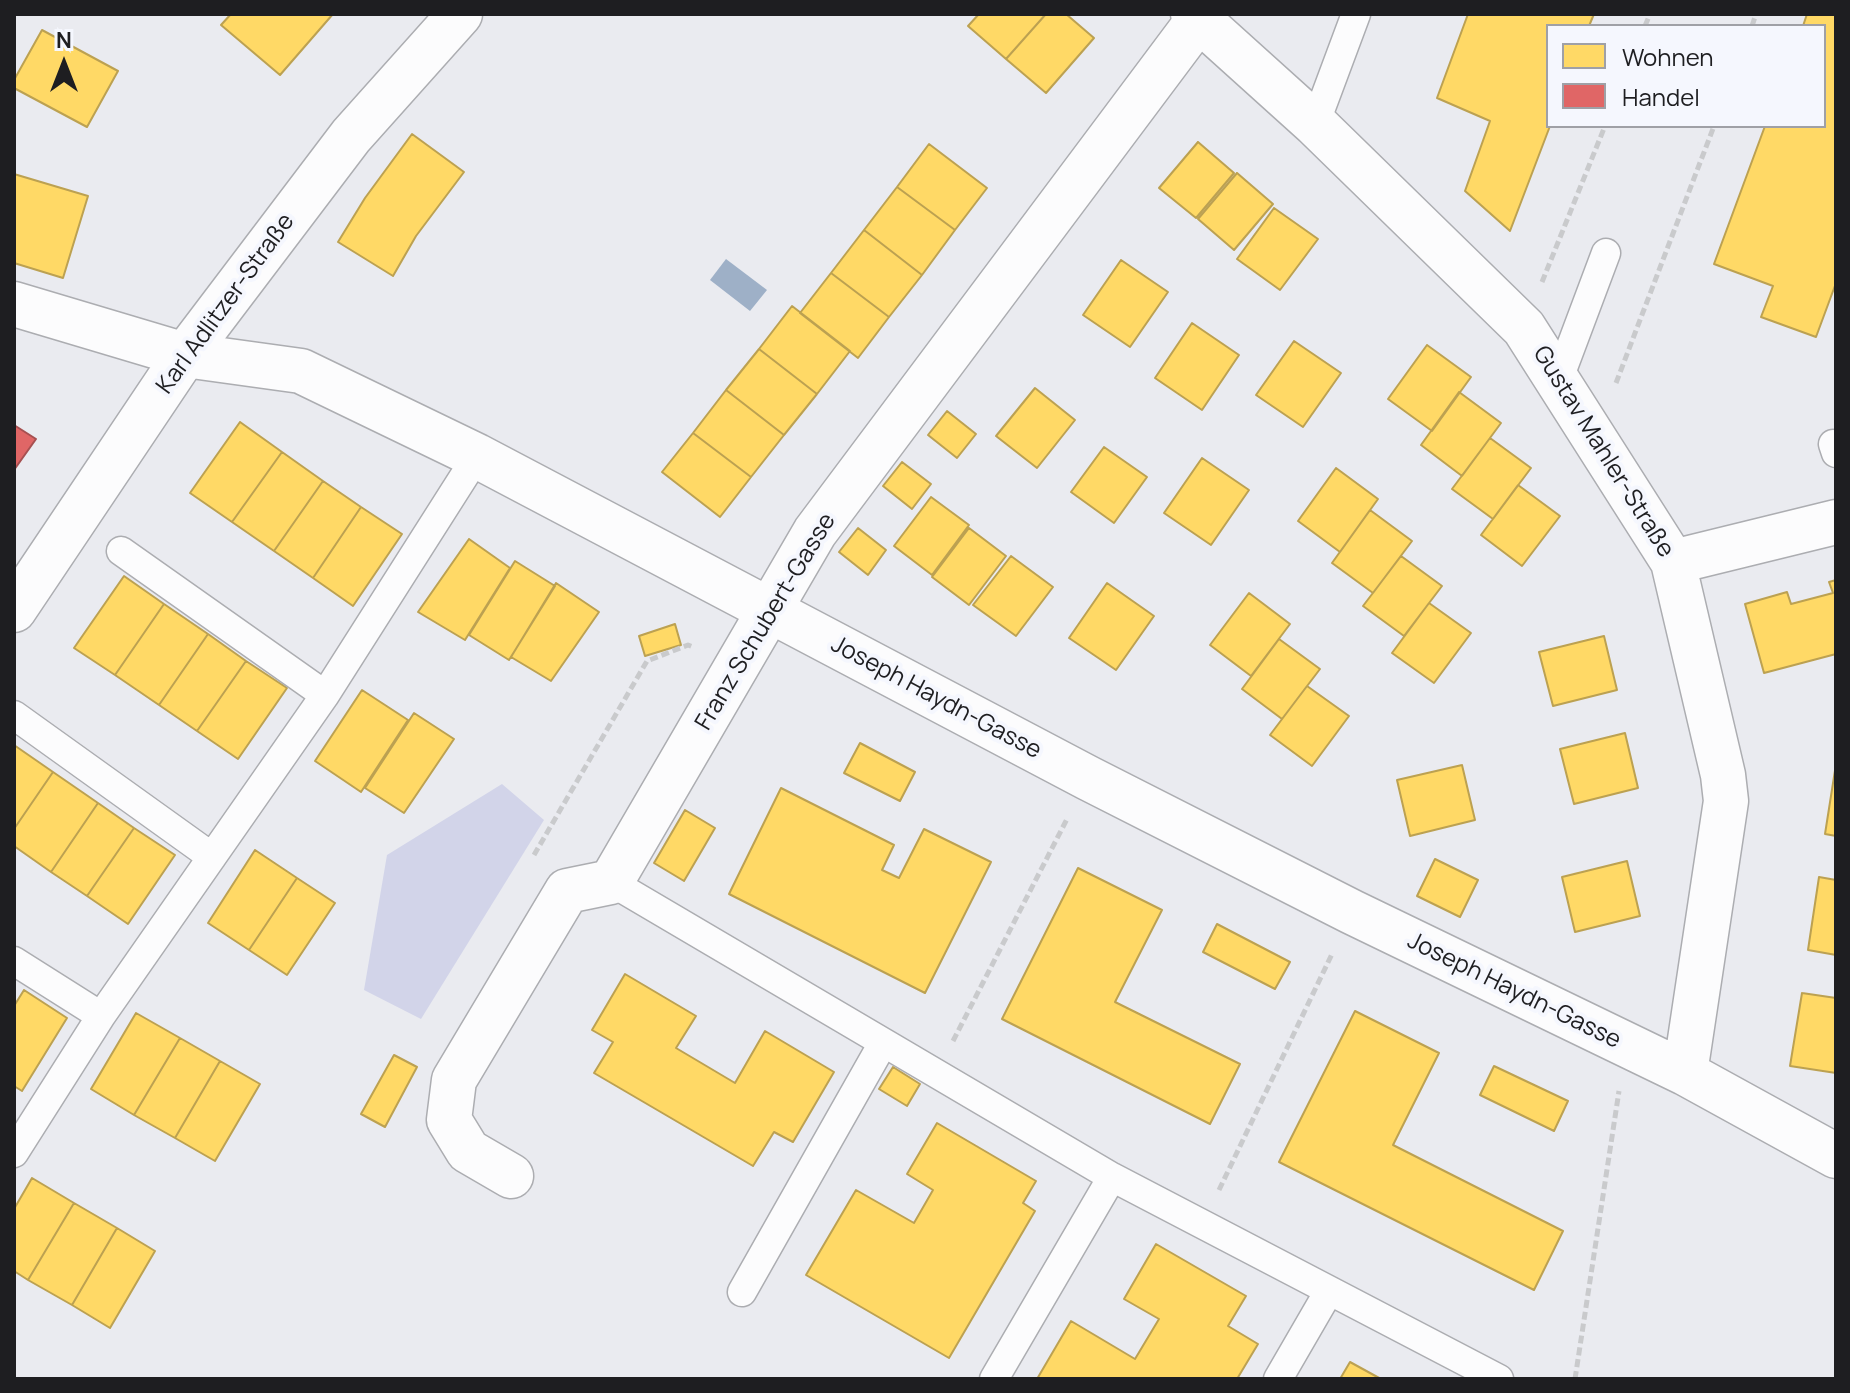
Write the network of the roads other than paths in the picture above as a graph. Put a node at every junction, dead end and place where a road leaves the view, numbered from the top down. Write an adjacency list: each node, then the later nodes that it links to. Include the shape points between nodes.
1 (460, 14): 7 (street, Karl Adlitzer-Straße, via 351,136)
2 (1356, 14): 4 (lane)
3 (1196, 16): 4 (street, Gustav Mahler-Straße); 14 (street, Franz Schubert-Gasse, via 815,532)
4 (1315, 124): 8 (street, Gustav Mahler-Straße, via 1524,328)
5 (1606, 253): 8 (lane)
6 (14, 304): 7 (street, Joseph Haydn-Gasse)
7 (185, 355): 9 (street, Joseph Haydn-Gasse, via 301,371); 13 (street, Karl Adlitzer-Straße)
8 (1558, 381): 12 (street, Gustav Mahler-Straße)
9 (477, 456): 14 (street, Joseph Haydn-Gasse); 15 (lane)
10 (1836, 522): 12 (street)
11 (121, 551): 15 (lane)
12 (1673, 562): 22 (street, Gustav Mahler-Straße, via 1726,801)
13 (14, 610)
14 (770, 611): 18 (street, Franz Schubert-Gasse); 22 (street, Joseph Haydn-Gasse, via 1352,912)
15 (325, 695): 17 (lane)
16 (14, 715): 17 (lane)
17 (212, 857): 20 (lane)
18 (611, 882): 21 (lane); 25 (street, via 567,891 454,1080 449,1120 468,1151)
19 (14, 961): 20 (lane)
20 (101, 1016): 23 (lane)
21 (883, 1043): 26 (lane); 28 (lane)
22 (1685, 1073): 24 (street, Joseph Haydn-Gasse)
23 (14, 1153)
24 (1836, 1156)
25 (511, 1176)
26 (1112, 1177): 27 (lane); 29 (lane)
27 (1329, 1291): 30 (lane); 31 (lane)
28 (742, 1292)
29 (994, 1379)
30 (1278, 1379)
31 (1499, 1379)

